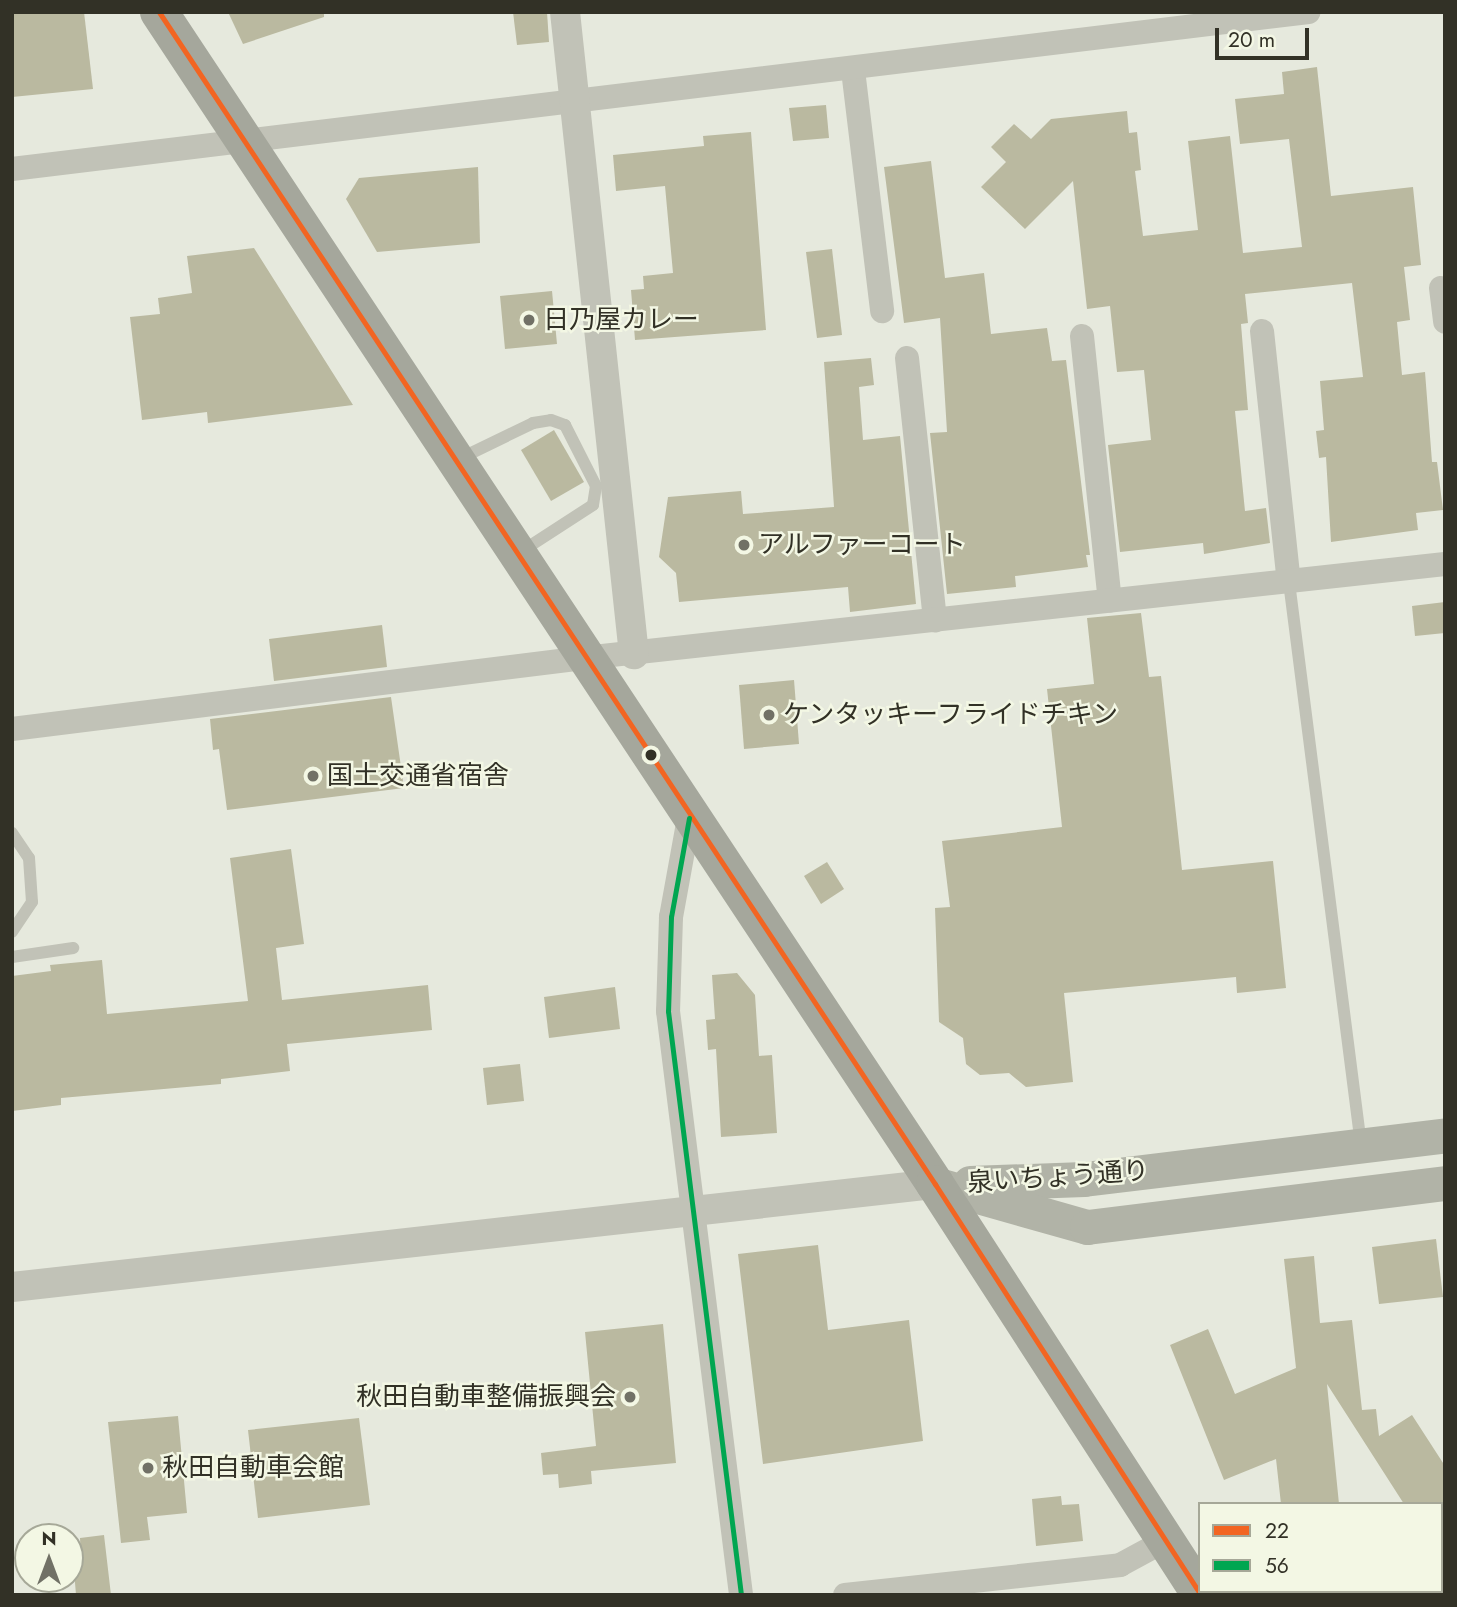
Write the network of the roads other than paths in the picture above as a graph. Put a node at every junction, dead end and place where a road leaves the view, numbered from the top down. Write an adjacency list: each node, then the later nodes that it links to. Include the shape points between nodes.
1 (159, 12): 6 (main road)
2 (565, 12): 5 (street)
3 (1309, 12): 4 (street)
4 (853, 70): 5 (street); 9 (street)
5 (576, 103): 6 (street); 20 (street)
6 (242, 140): 7 (street); 14 (main road)
7 (12, 169)
8 (1441, 288): 10 (street)
9 (881, 311)
10 (1445, 322)
11 (1262, 331): 17 (street)
12 (1082, 336): 18 (street)
13 (907, 358): 19 (street)
14 (454, 461): 15 (main road); 15 (lane, via 533,423 551,420 565,425 596,486 593,505)
15 (516, 555): 21 (main road)
16 (1445, 564): 17 (street)
17 (1289, 582): 18 (street); 29 (lane)
18 (1110, 601): 19 (street)
19 (935, 621): 20 (street)
20 (634, 654): 21 (street)
21 (584, 658): 22 (street); 23 (main road)
22 (12, 729)
23 (689, 818): 31 (main road); 32 (street, via 667,965)
24 (12, 833): 25 (lane, via 29,858 32,902)
25 (12, 932)
26 (73, 948): 27 (lane)
27 (12, 957)
28 (1445, 1135): 29 (main road, 泉いちょう通り)
29 (1361, 1145): 31 (main road, 泉いちょう通り, via 1084,1180)
30 (1445, 1183): 31 (main road, 泉いちょう通り, via 1087,1227)
31 (936, 1184): 32 (street); 34 (main road)
32 (691, 1210): 33 (street); 36 (street)
33 (12, 1287)
34 (1166, 1540): 35 (main road); 37 (street, via 1120,1565)
35 (1198, 1590)
36 (741, 1595)
37 (845, 1595)

